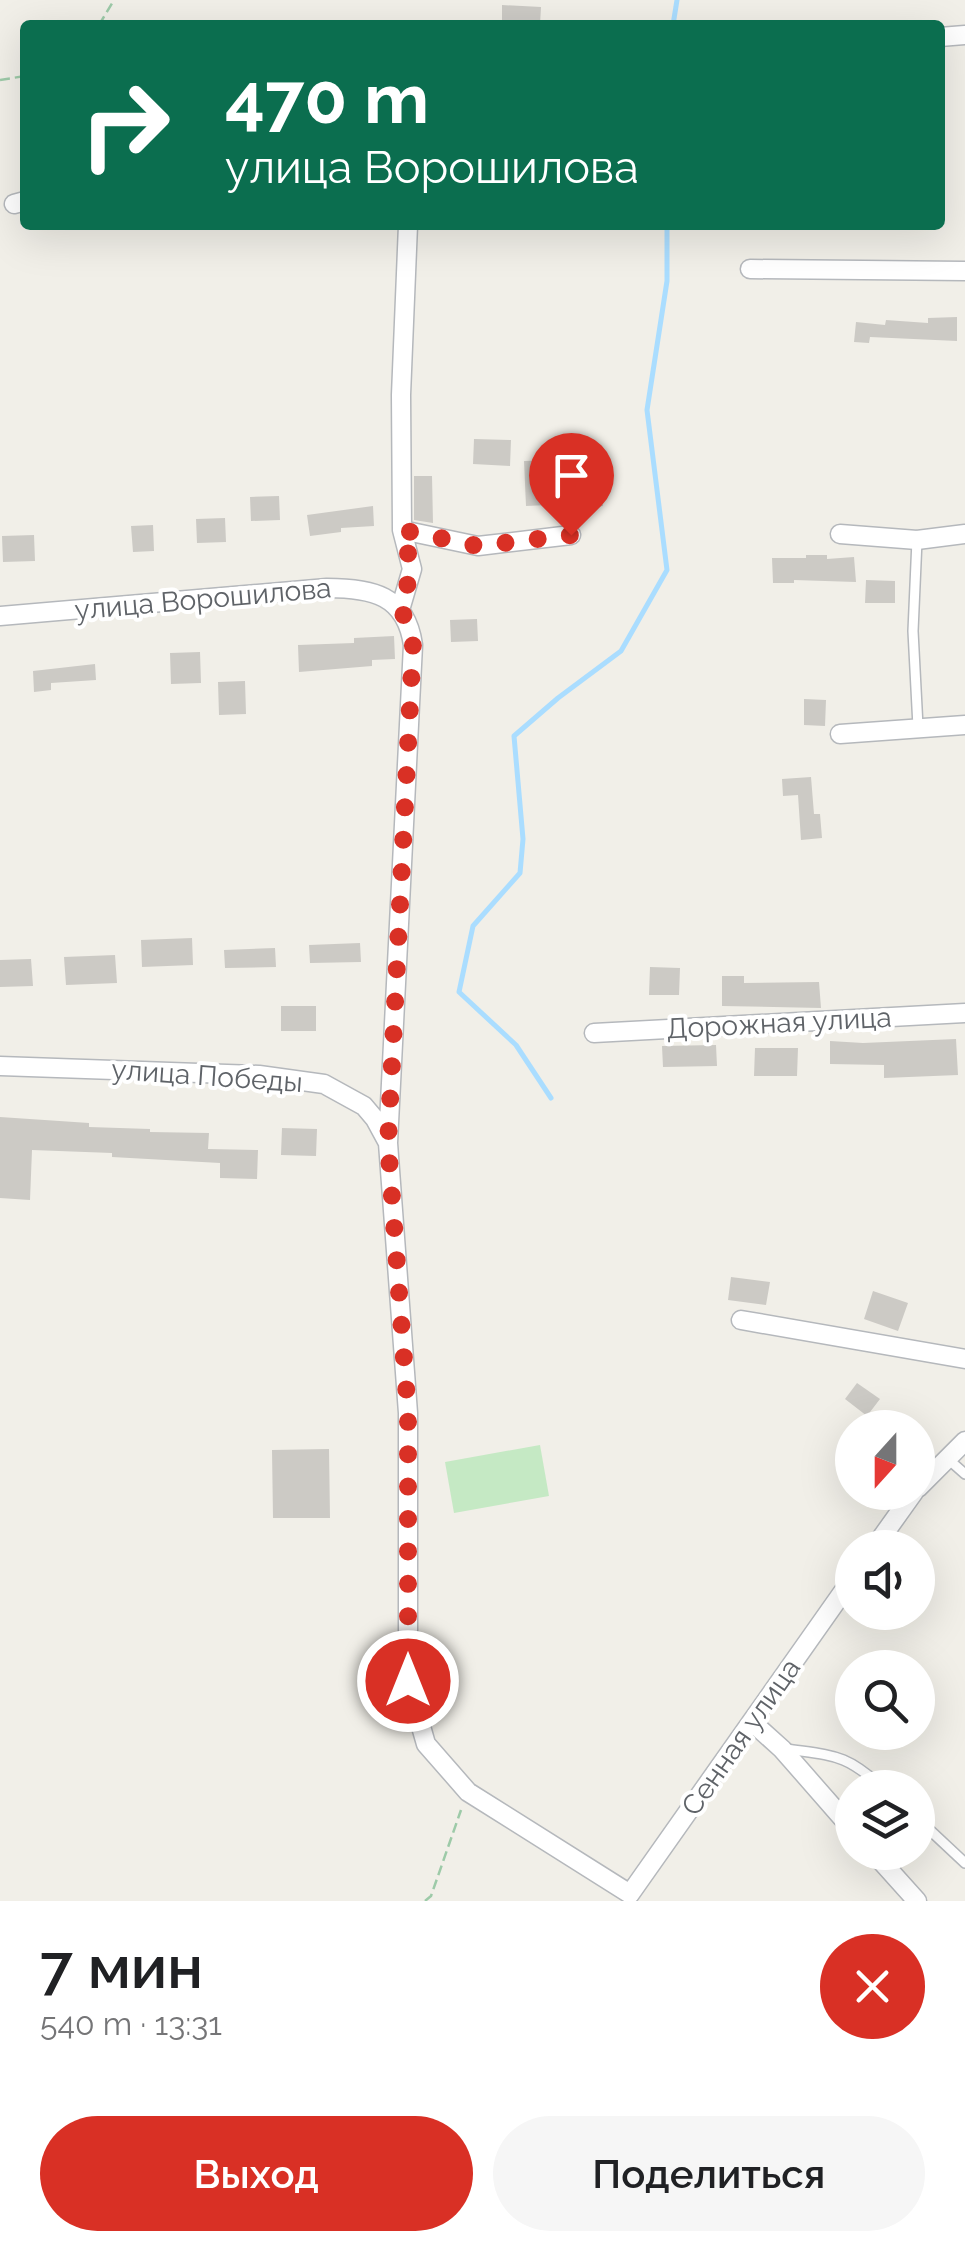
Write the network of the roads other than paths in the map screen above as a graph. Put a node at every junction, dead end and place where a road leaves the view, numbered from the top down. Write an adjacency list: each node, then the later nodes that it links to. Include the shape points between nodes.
1 (408, 230): 4 (street)
2 (750, 269): 3 (street)
3 (965, 270)
4 (402, 530): 7 (street, via 478,546); 9 (street, via 412,569)
5 (840, 534): 8 (street)
6 (965, 534): 8 (street)
7 (571, 535)
8 (917, 540): 12 (lane)
9 (400, 610): 10 (street, улица Ворошилова, via 366,590 327,588); 17 (street, via 413,646)
10 (0, 616)
11 (965, 725): 12 (street)
12 (918, 727): 13 (street)
13 (840, 734)
14 (965, 1013): 15 (street, Дорожная улица)
15 (594, 1033)
16 (0, 1066): 17 (street, улица Победы, via 259,1075 324,1084 364,1106)
17 (388, 1143): 32 (street, via 408,1413 408,1681 426,1744 468,1792)
18 (741, 1320): 19 (street)
19 (965, 1359)
20 (965, 1441): 21 (street)
21 (946, 1457): 22 (street); 23 (lane)
22 (935, 1469)
23 (965, 1474)
24 (835, 1602): 25 (street, Сенная улица)
25 (752, 1722): 26 (street); 32 (street, Сенная улица)
26 (782, 1749): 27 (lane, via 842,1756); 28 (street)
27 (864, 1770)
28 (835, 1810)
29 (935, 1835): 30 (lane)
30 (965, 1863)
31 (889, 1870): 33 (street)
32 (628, 1898)
33 (916, 1901)

